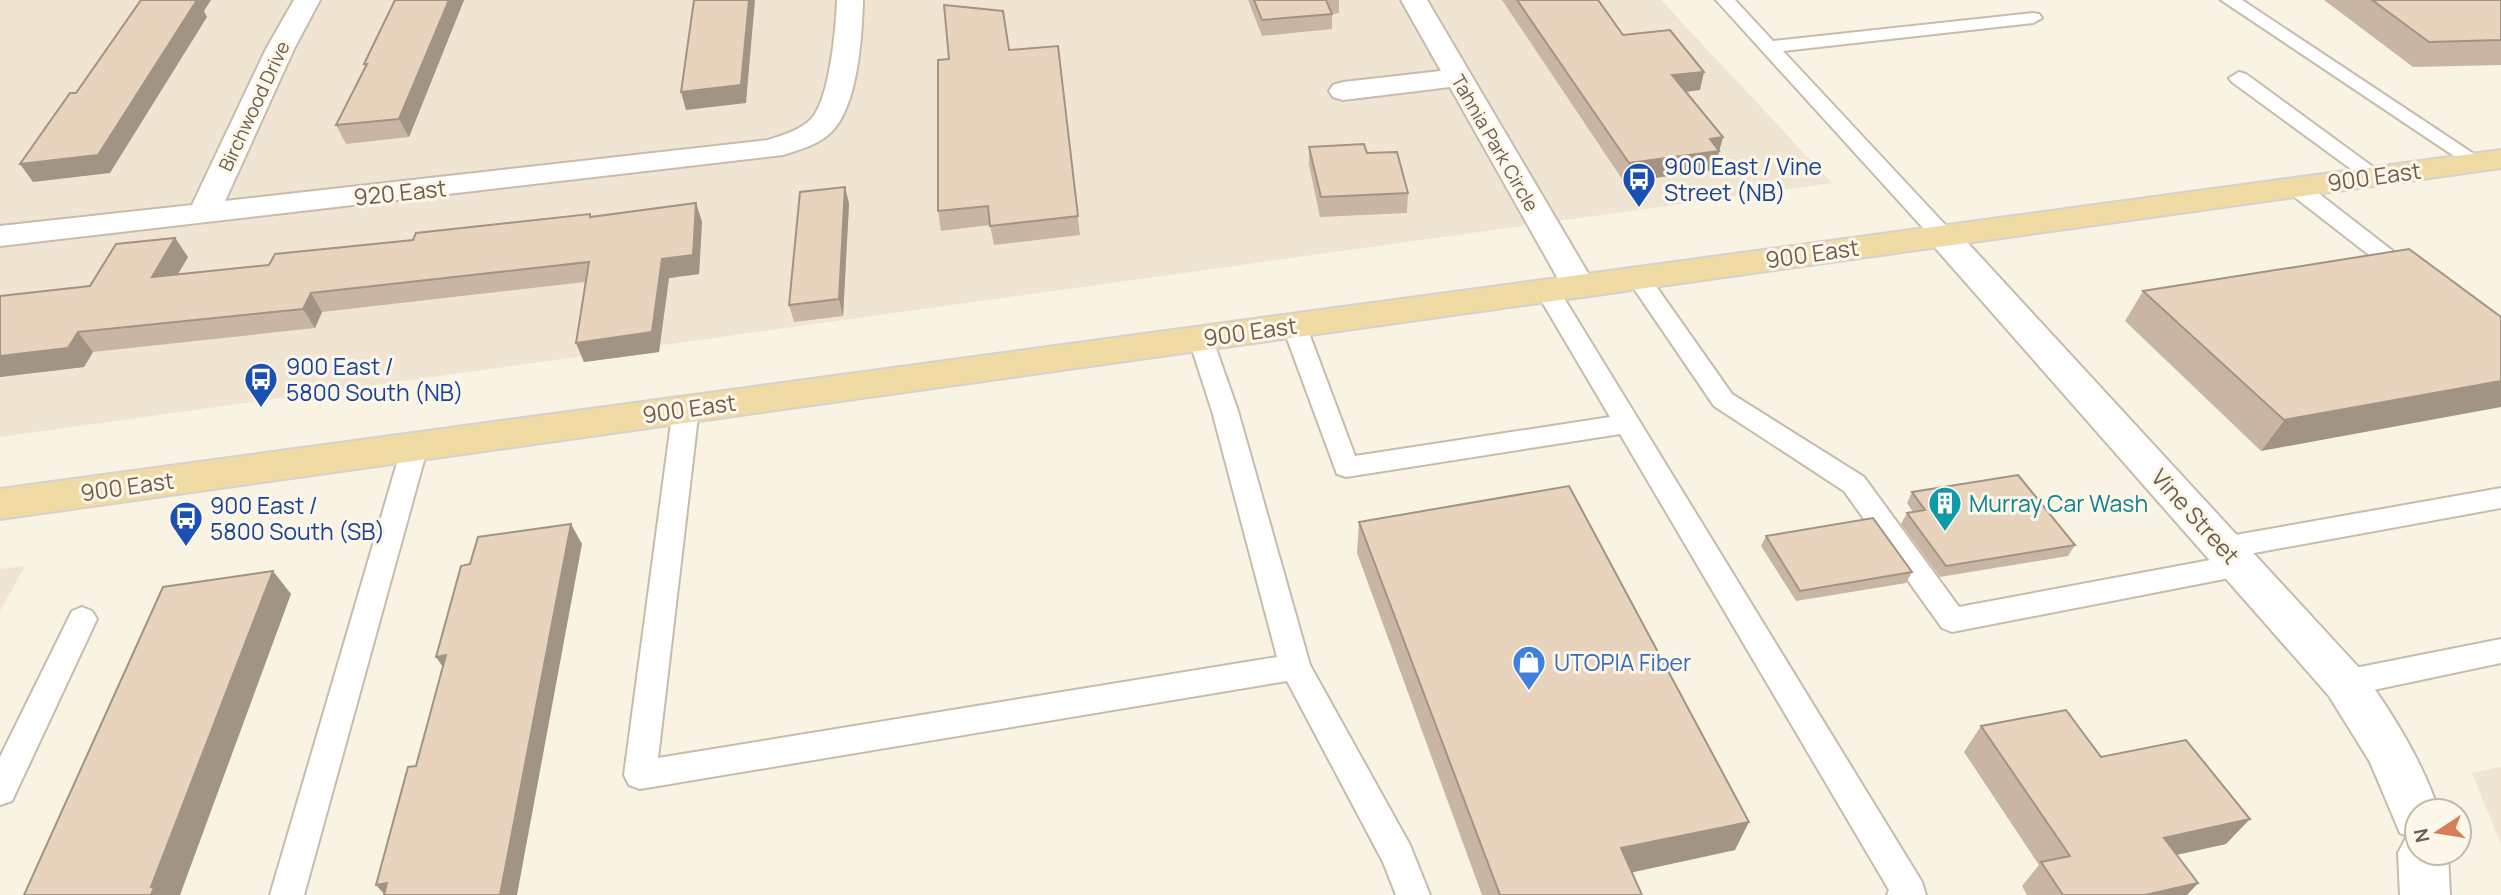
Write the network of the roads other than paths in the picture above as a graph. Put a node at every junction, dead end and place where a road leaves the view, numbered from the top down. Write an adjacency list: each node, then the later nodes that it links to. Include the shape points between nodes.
1 (307, 0): 14 (street, Birchwood Drive)
2 (850, 0): 14 (street, 920 East, via 834,110 820,128 798,141 741,154)
3 (1414, 0): 8 (street, Tahnia Park Circle)
4 (1725, 0): 7 (lane)
5 (2230, 0): 11 (lane)
6 (2033, 18): 7 (lane)
7 (1769, 47): 15 (lane)
8 (1457, 78): 10 (street); 18 (street, Tahnia Park Circle)
9 (2239, 78): 12 (lane)
10 (1343, 92)
11 (2489, 160): 12 (main road, 900 East)
12 (2373, 176): 13 (main road, 900 East)
13 (2296, 187): 15 (main road, 900 East); 19 (lane)
14 (204, 213): 16 (street, 920 East)
15 (1942, 235): 17 (main road, 900 East); 27 (street, Vine Street)
16 (0, 236)
17 (1639, 277): 18 (main road, 900 East); 27 (lane, via 1723,400 1854,484 1952,620)
18 (1563, 288): 20 (main road, 900 East); 23 (lane)
19 (2426, 288)
20 (1294, 325): 21 (main road, 900 East); 23 (lane, via 1346,467)
21 (1200, 337): 22 (main road, 900 East); 30 (lane, via 1225,411)
22 (686, 408): 24 (main road, 900 East); 30 (lane, via 640,775)
23 (1626, 424): 37 (lane, via 1910,893)
24 (415, 446): 26 (main road, 900 East); 35 (lane)
25 (2501, 498): 27 (lane)
26 (0, 504)
27 (2232, 556): 31 (street, Vine Street)
28 (82, 619): 32 (lane)
29 (2501, 651): 31 (lane)
30 (1295, 667): 36 (lane, via 1398,856)
31 (2345, 683): 33 (street, Vine Street, via 2380,732)
32 (0, 791)
33 (2411, 797)
34 (2424, 867): 38 (street)
35 (287, 895)
36 (1413, 895)
37 (1904, 895)
38 (2425, 895)

